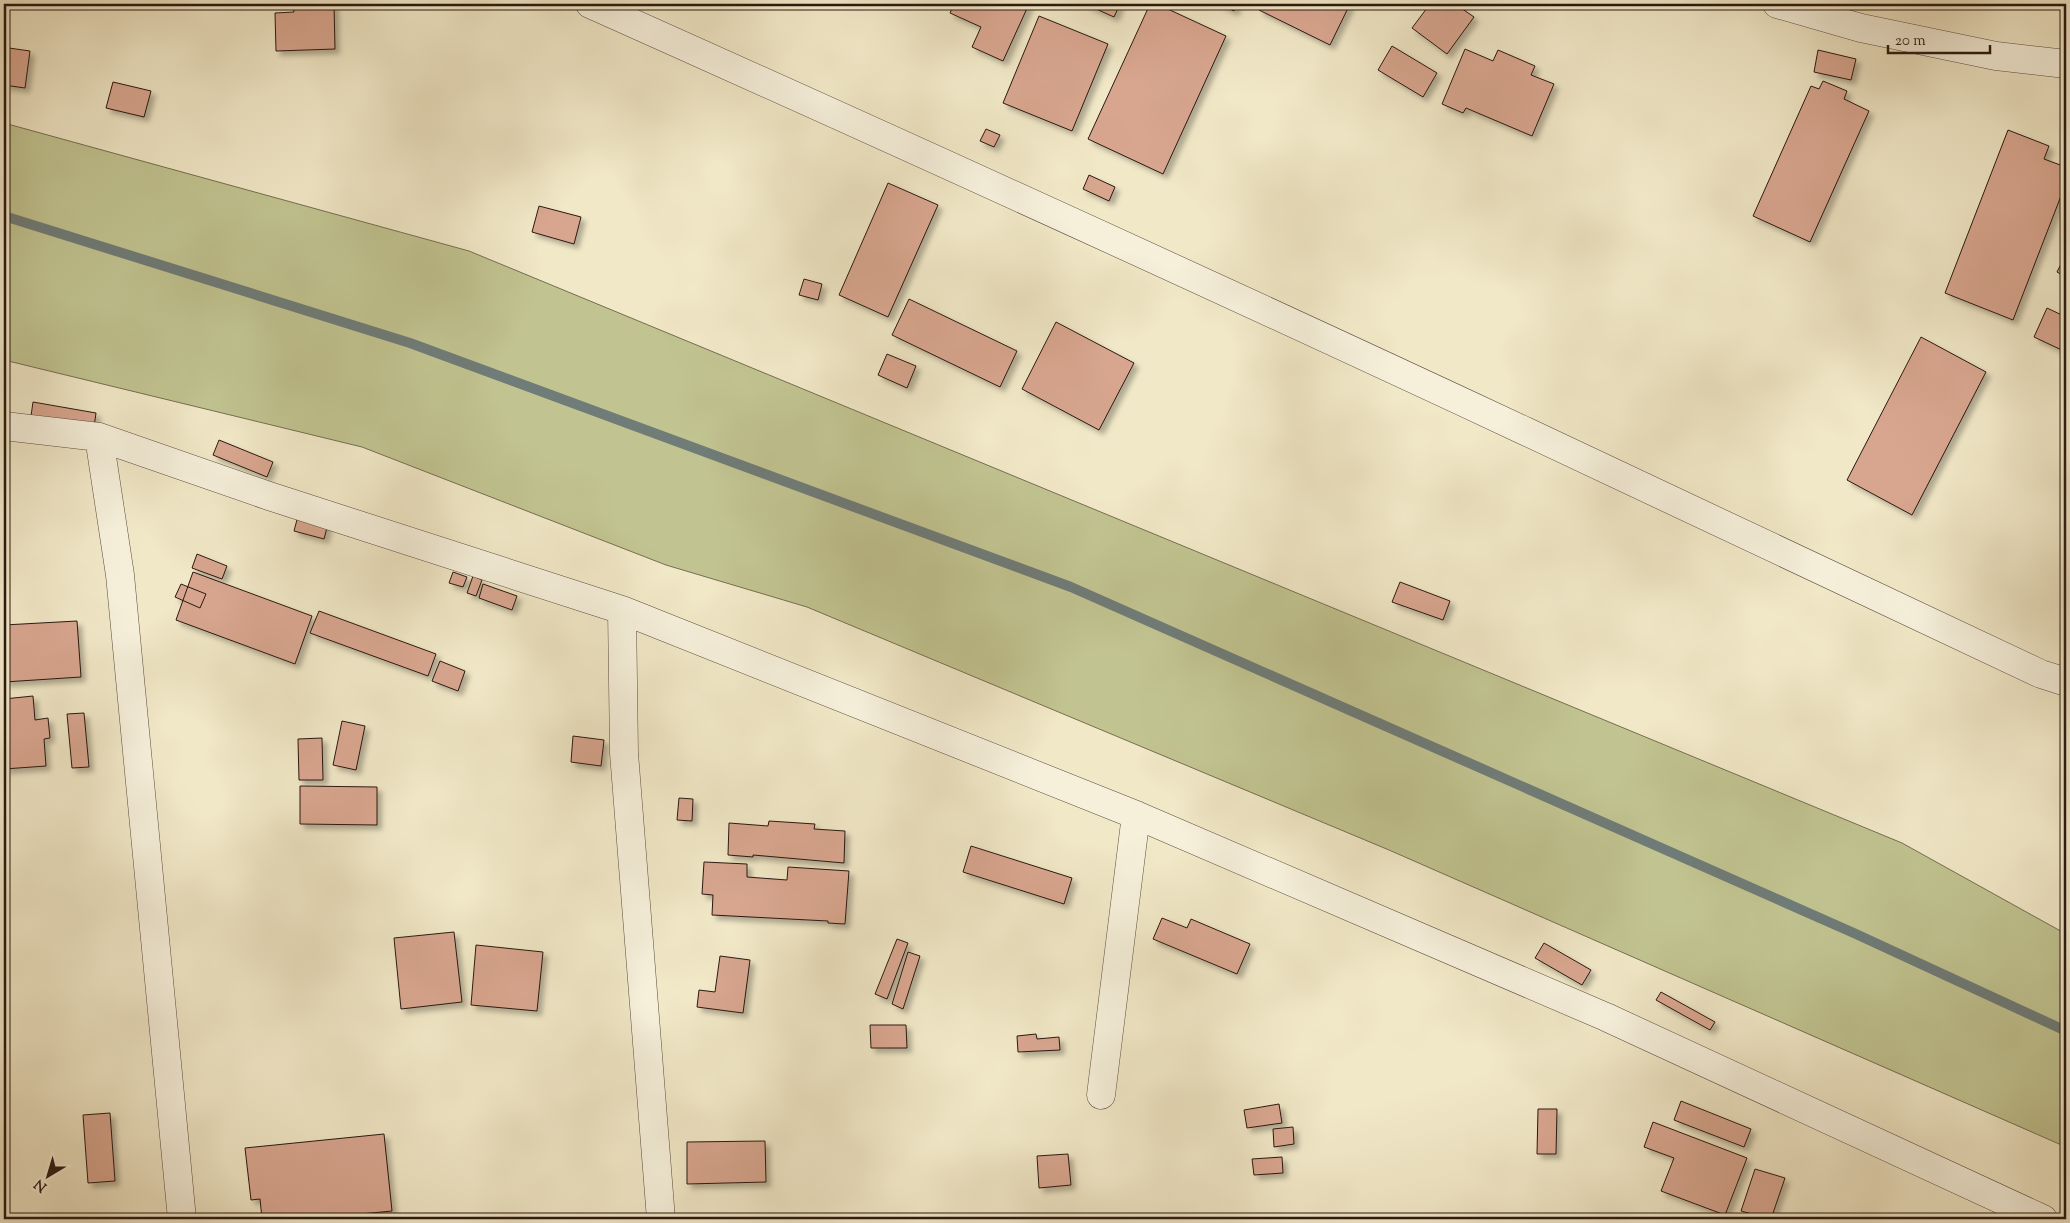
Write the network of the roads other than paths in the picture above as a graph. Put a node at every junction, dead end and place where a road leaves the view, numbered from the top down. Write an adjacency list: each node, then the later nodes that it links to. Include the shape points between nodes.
1 (590, 4): 7 (street, via 1526,431 2032,670)
2 (1777, 4): 3 (street, via 1860,28 1996,56)
3 (2066, 64)
4 (4, 426): 5 (street)
5 (99, 436): 6 (street, via 269,496); 10 (street, via 120,575)
6 (622, 610): 8 (street); 11 (street, via 624,753)
7 (2066, 682)
8 (1136, 815): 9 (street); 12 (street, via 1606,1017)
9 (1100, 1095)
10 (182, 1219)
11 (661, 1219)
12 (2043, 1219)

